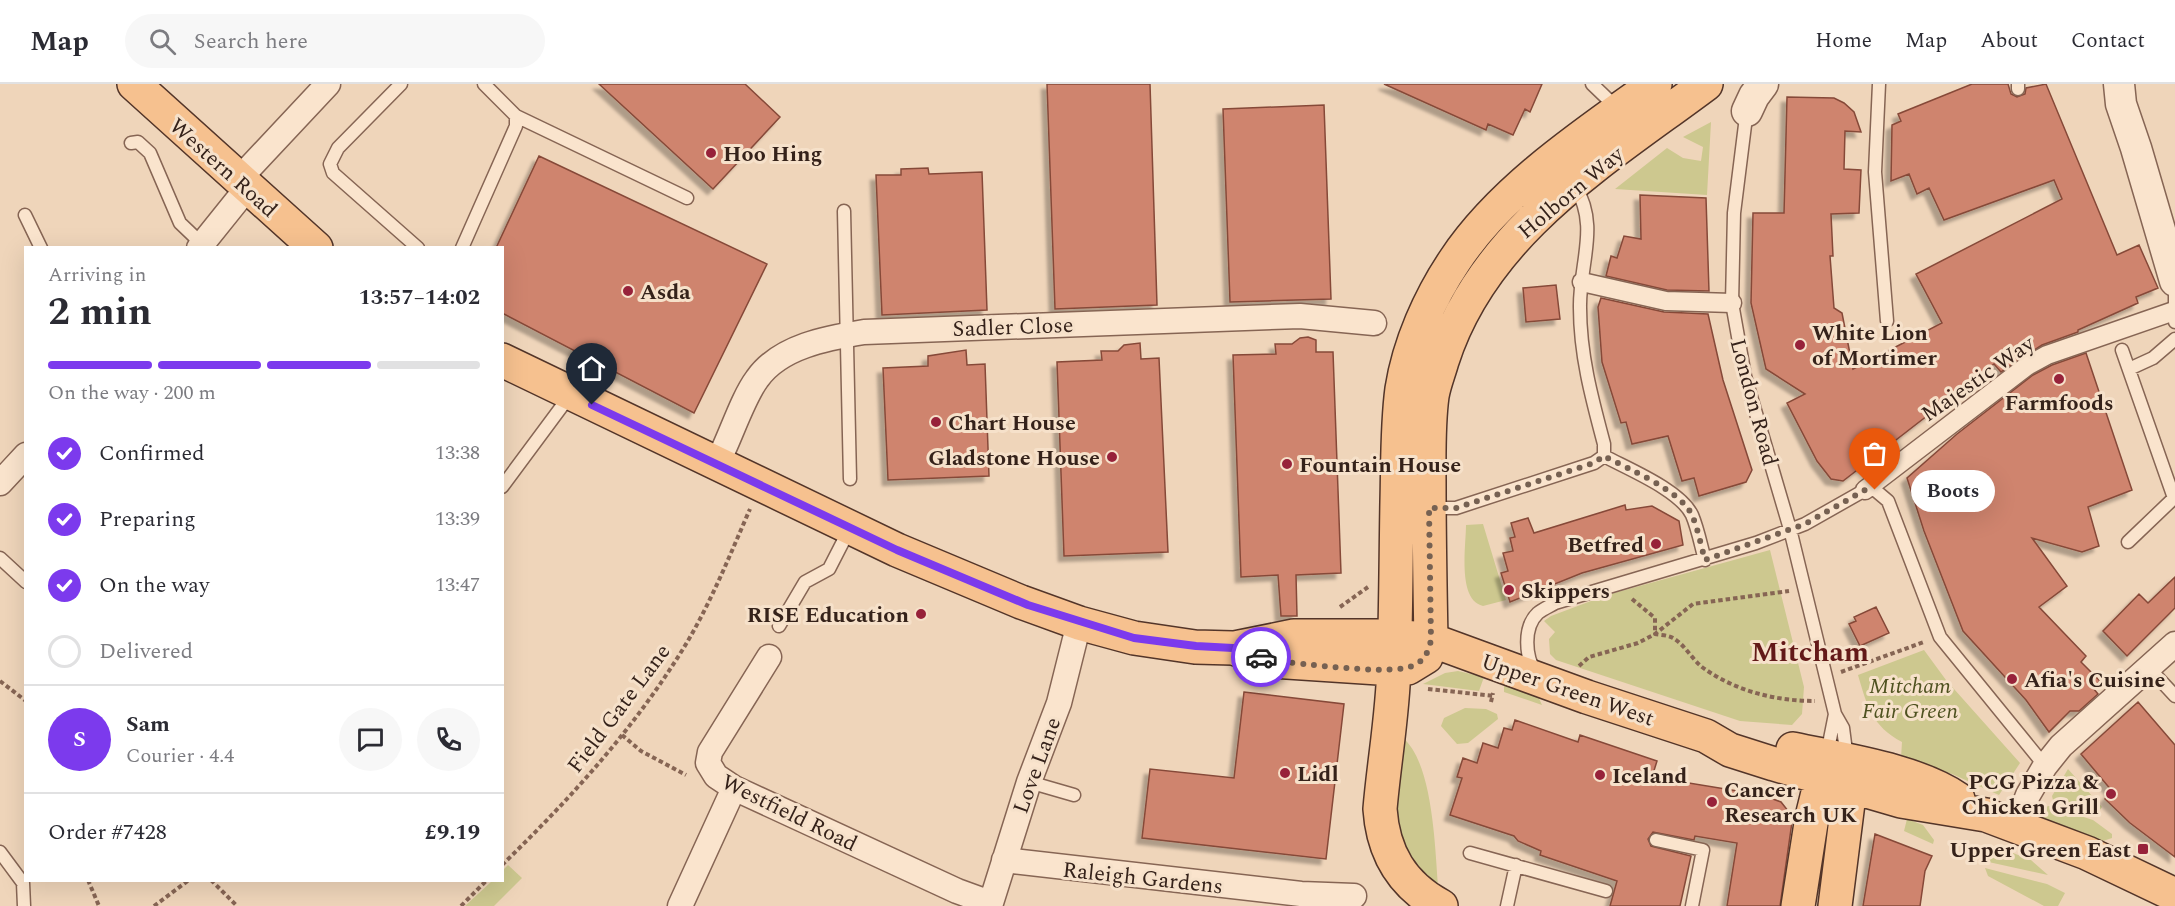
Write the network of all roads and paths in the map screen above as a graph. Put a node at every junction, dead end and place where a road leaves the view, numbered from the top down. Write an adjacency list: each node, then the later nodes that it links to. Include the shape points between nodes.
1 (134, 84): 16 (main road, Western Road)
2 (328, 84): 16 (street)
3 (400, 84): 23 (lane, via 338,148 330,164 333,173)
4 (484, 84): 13 (lane)
5 (1592, 84): 12 (lane)
6 (1654, 84): 12 (main road, Holborn Way)
7 (1706, 84): 15 (main road, Holborn Way)
8 (1763, 84): 11 (street, via 1754,96)
9 (1879, 84): 29 (lane, via 1875,172)
10 (2114, 91): 26 (street, via 2136,148)
11 (1746, 98): 27 (lane, London Road, via 1734,213)
12 (1618, 110): 15 (main road, Holborn Way)
13 (513, 113): 17 (lane); 24 (lane, via 513,133)
14 (131, 143): 21 (lane, via 138,142 150,153 180,223)
15 (1564, 172): 25 (lane, via 1584,200 1589,217); 47 (main road, Holborn Way, via 1529,222 1481,278 1451,334 1432,394); 61 (main road, Holborn Way, via 1502,205 1455,259 1429,306 1412,350 1402,388 1398,444)
16 (244, 183): 21 (street); 22 (main road, Western Road)
17 (687, 198)
18 (844, 211): 32 (lane)
19 (25, 215): 20 (lane)
20 (40, 246)
21 (201, 246)
22 (314, 246)
23 (416, 246)
24 (463, 246)
25 (1582, 282): 27 (street, via 1665,301); 38 (lane, via 1580,306 1586,376)
26 (2175, 283): 28 (lane)
27 (1732, 303): 49 (lane, London Road, via 1745,376)
28 (2174, 311): 30 (lane); 45 (street, Majestic Way, via 2047,355 2027,366)
29 (1887, 321)
30 (2175, 322)
31 (1374, 323): 32 (street, Sadler Close, via 1300,316)
32 (846, 335): 40 (street, Sadler Close, via 805,346 769,367 757,379); 42 (lane)
33 (2175, 339): 36 (lane, via 2153,358)
34 (2122, 350): 36 (lane)
35 (504, 361): 37 (main road)
36 (2129, 369): 46 (lane)
37 (572, 394): 40 (main road); 43 (lane)
38 (1604, 456): 47 (lane, via 1594,463 1456,508); 52 (lane, via 1684,503 1692,515)
39 (24, 457): 41 (street)
40 (717, 463): 44 (main road)
41 (2, 478)
42 (850, 479)
43 (504, 484)
44 (760, 484): 48 (main road); 79 (path, Field Gate Lane, via 719,581 684,647)
45 (1865, 490): 49 (lane, Majestic Way); 62 (lane, via 1875,490 1888,501)
46 (2175, 498): 50 (lane)
47 (1429, 508): 63 (main road, Holborn Way)
48 (851, 527): 58 (main road, via 963,578); 59 (lane, via 829,569 805,582)
49 (1790, 529): 52 (lane, Majestic Way); 56 (lane, London Road)
50 (2128, 542)
51 (0, 558): 53 (lane)
52 (1705, 560): 55 (lane, Majestic Way)
53 (24, 580)
54 (1374, 582): 57 (path)
55 (1604, 588): 60 (path, via 1623,592 1655,618); 72 (lane, Majestic Way, via 1555,603 1537,614 1527,640 1533,669)
56 (1805, 588): 60 (path, via 1693,604); 70 (lane, London Road)
57 (1335, 609)
58 (1080, 623): 65 (main road, via 1134,638); 82 (street, Love Lane, via 1059,703)
59 (779, 626)
60 (1654, 634): 69 (path, via 1638,643 1589,657); 76 (path, via 1672,638 1701,666 1742,688 1789,701)
61 (1395, 636): 63 (main road, Upper Green West); 65 (main road, via 1294,636); 68 (main road, Holborn Way)
62 (1940, 637): 70 (path); 80 (lane)
63 (1431, 640): 68 (main road, via 1426,657 1408,668); 72 (main road, Upper Green West)
64 (2175, 644): 67 (street)
65 (1233, 648): 68 (main road, via 1272,661)
66 (769, 657): 83 (street, Westfield Road, via 710,752 708,763 716,776)
67 (2150, 668): 74 (lane); 80 (street, via 2061,746)
68 (1394, 669): 99 (main road, via 1381,832 1398,870)
69 (1576, 672)
70 (1826, 677): 76 (lane, London Road)
71 (0, 681): 75 (path)
72 (1542, 681): 81 (main road, Upper Green West, via 1706,736 1734,737)
73 (1470, 694): 77 (path, via 1493,695)
74 (2175, 696)
75 (24, 699)
76 (1832, 701): 78 (lane, London Road)
77 (1491, 702)
78 (1835, 714): 81 (lane, London Road); 81 (lane, London Road, via 1843,728)
79 (622, 735): 83 (path, via 641,751 711,788); 90 (path, Field Gate Lane, via 552,816)
80 (2045, 766): 85 (street)
81 (1837, 770): 85 (main road, via 1892,772 1948,792 1979,813); 109 (main road, via 1812,818); 110 (main road, London Road)
82 (1029, 782): 84 (lane); 89 (street, Love Lane)
83 (729, 785): 100 (street, Westfield Road); 106 (street)
84 (1074, 795)
85 (2016, 826): 97 (main road)
86 (1656, 840): 108 (lane, via 1703,850)
87 (0, 852): 101 (lane, via 23,883)
88 (1470, 853): 91 (lane)
89 (1004, 860): 98 (street, Raleigh Gardens, via 1301,894); 100 (street, Love Lane)
90 (504, 863)
91 (1516, 865): 96 (lane); 107 (lane)
92 (89, 882): 102 (path)
93 (186, 882): 103 (path)
94 (213, 882): 104 (path)
95 (485, 882): 105 (path)
96 (1606, 891)
97 (2174, 893)
98 (1354, 896)
99 (1428, 902)
100 (990, 904)
101 (24, 906)
102 (99, 906)
103 (154, 906)
104 (237, 906)
105 (461, 906)
106 (680, 906)
107 (1507, 906)
108 (1692, 906)
109 (1798, 906)
110 (1835, 906)

